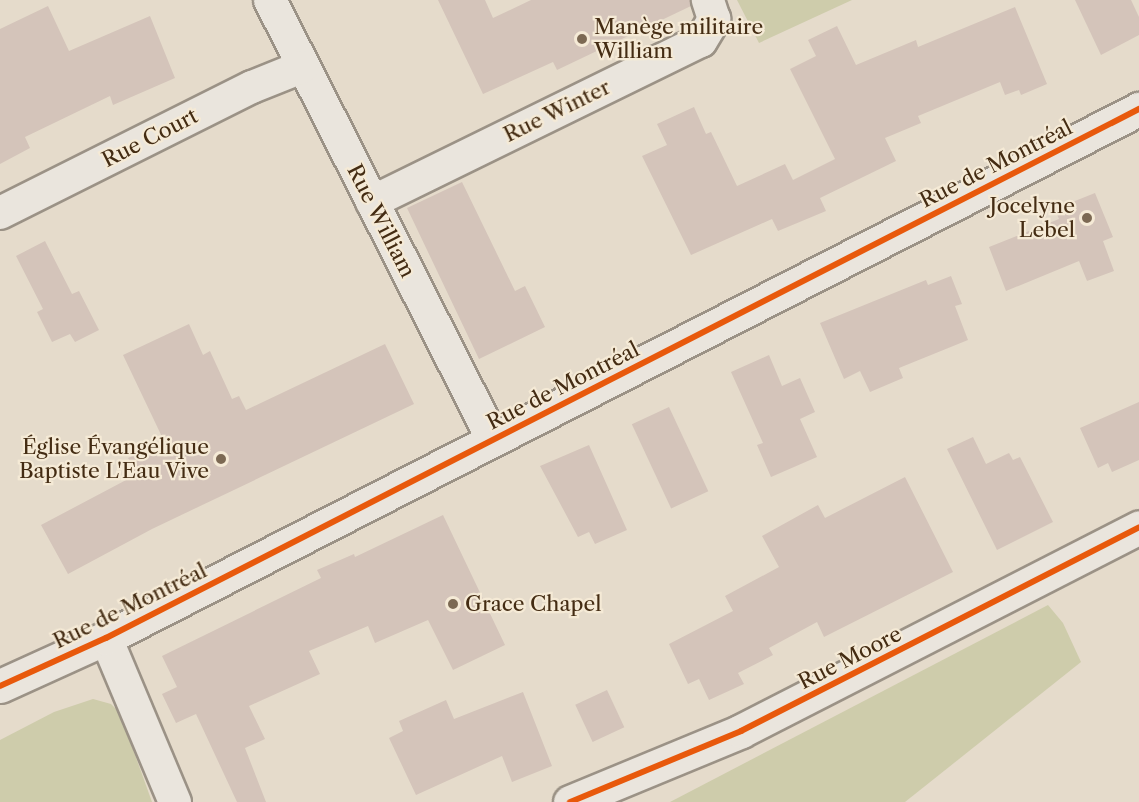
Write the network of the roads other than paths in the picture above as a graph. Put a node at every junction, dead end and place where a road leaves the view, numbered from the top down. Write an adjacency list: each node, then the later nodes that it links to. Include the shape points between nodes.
1 (270, 0): 3 (street, Rue William)
2 (708, 0): 5 (street, Rue Winter, via 714,19 701,41)
3 (302, 67): 5 (street, Rue William); 6 (street, Rue Court, via 252,87)
4 (1139, 110): 7 (street, Rue de Montréal)
5 (372, 202): 7 (street, Rue William)
6 (0, 213)
7 (493, 441): 9 (street, Rue de Montréal)
8 (1139, 527): 12 (street, Rue Moore, via 741,731)
9 (106, 639): 10 (street, Rue de Montréal); 11 (street)
10 (0, 686)
11 (175, 802)
12 (570, 802)

